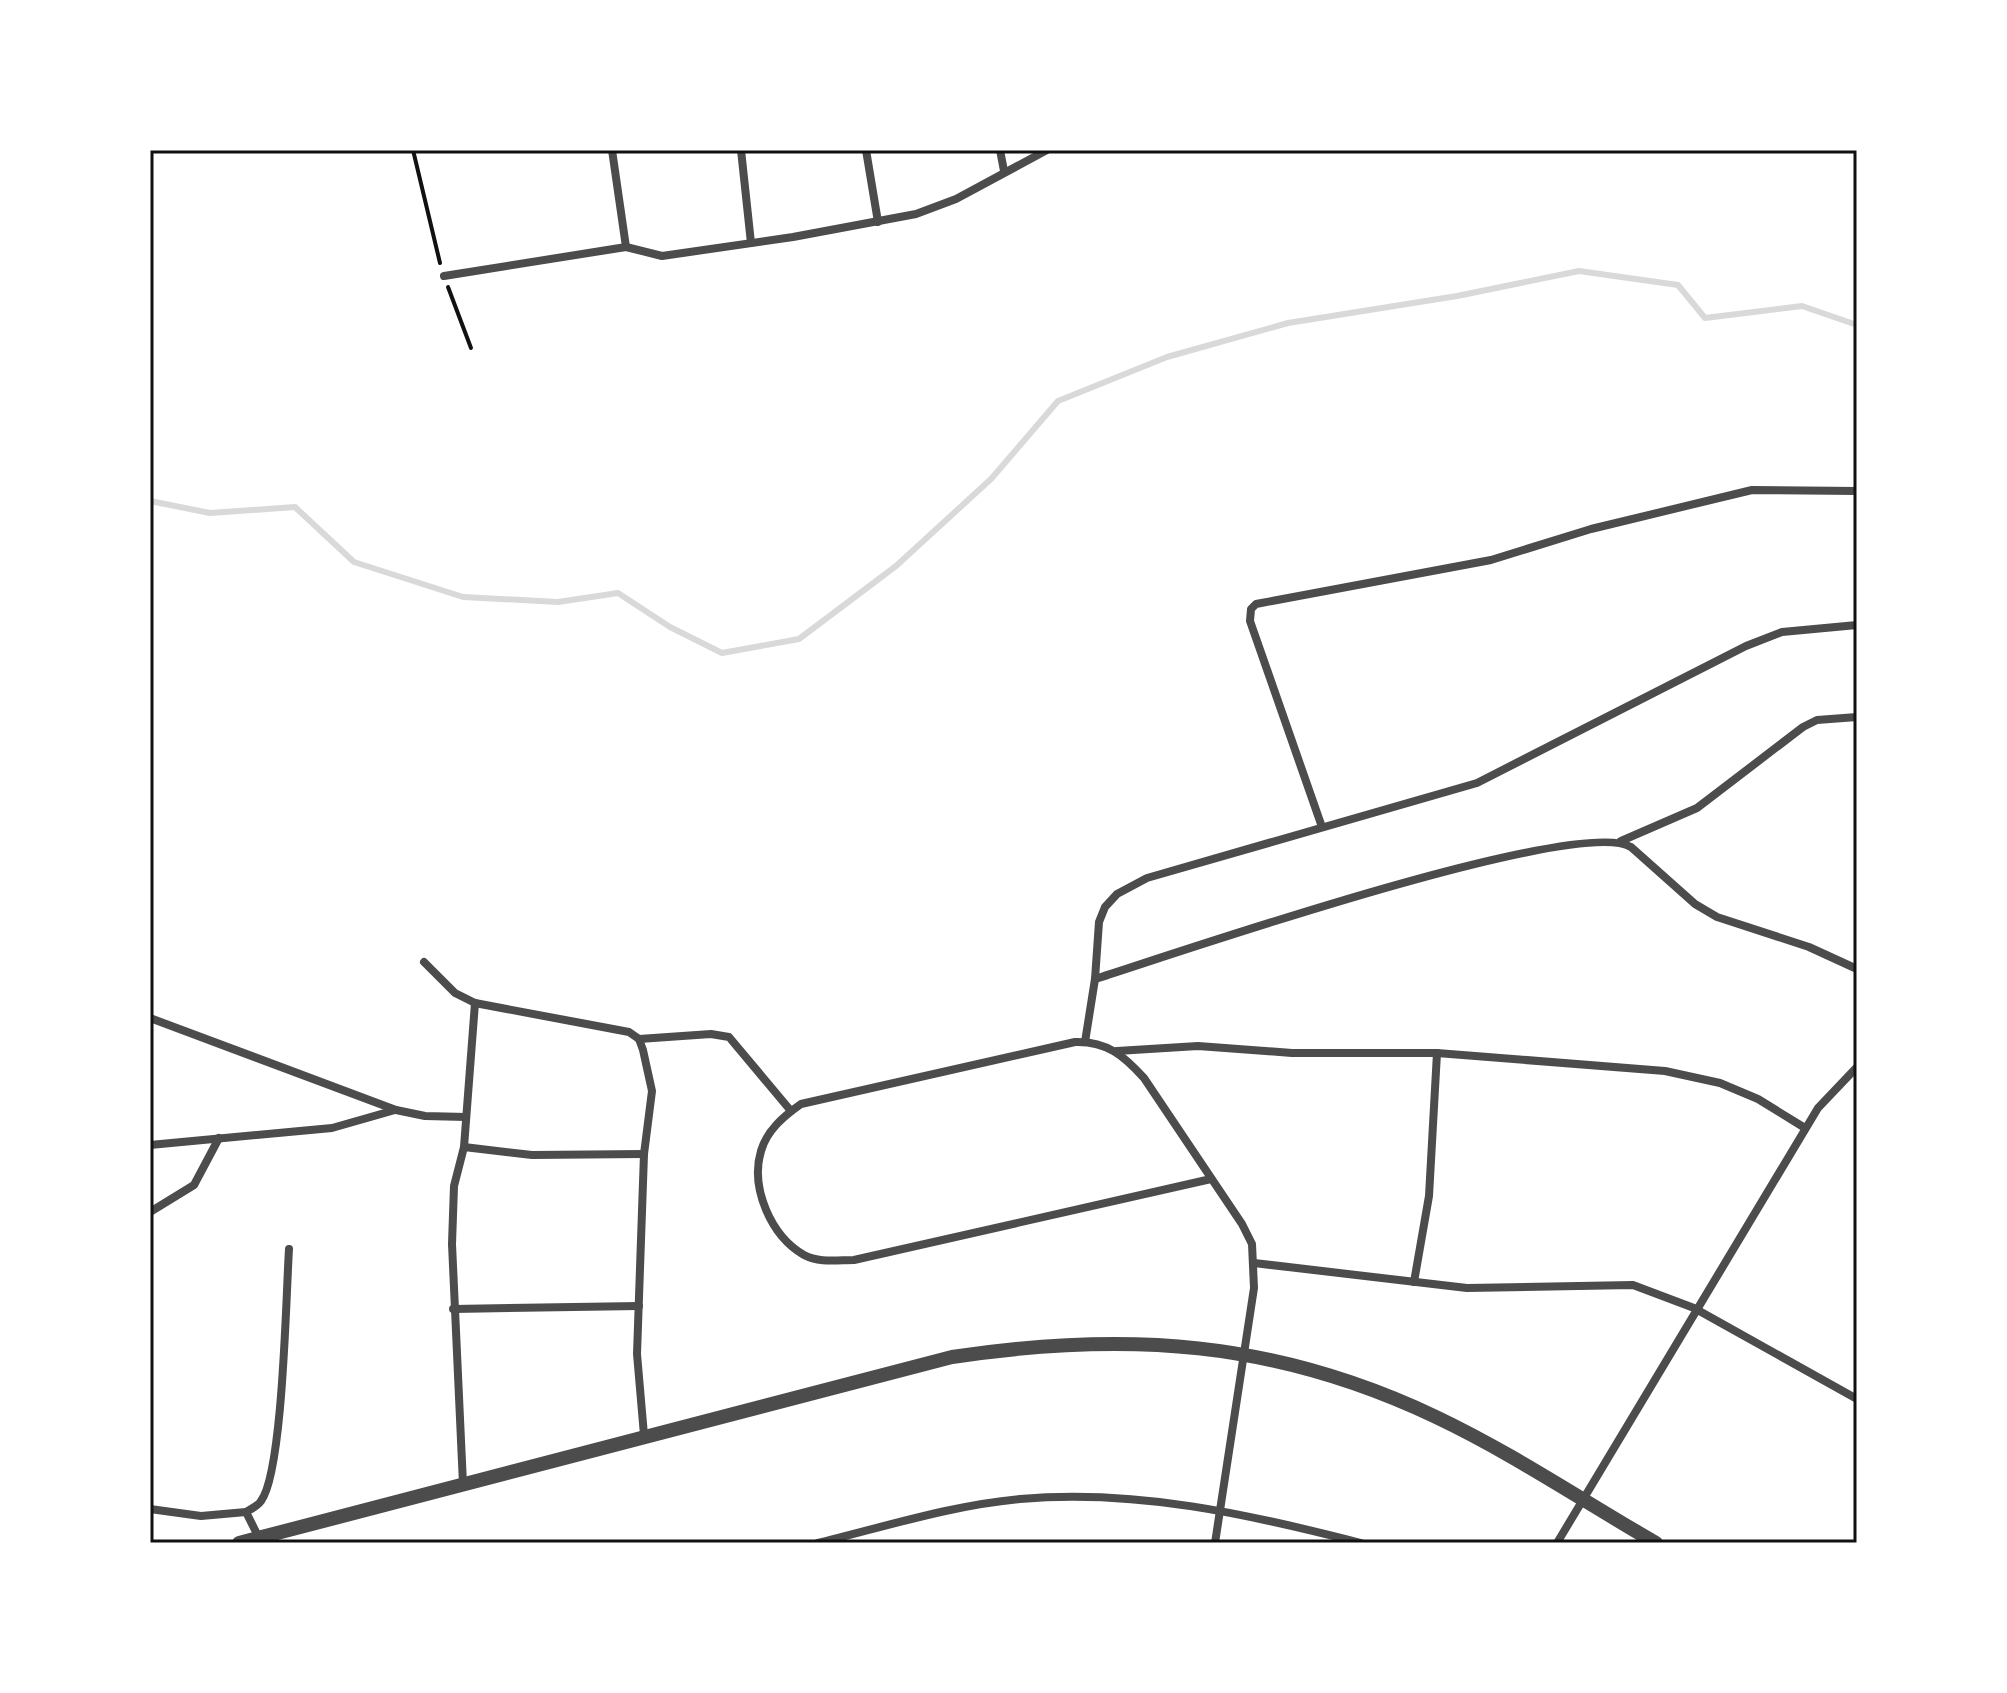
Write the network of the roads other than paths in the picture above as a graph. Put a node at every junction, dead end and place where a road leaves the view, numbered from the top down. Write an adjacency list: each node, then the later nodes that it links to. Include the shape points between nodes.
1 (612, 150): 9 (street)
2 (741, 150): 8 (street)
3 (866, 150): 7 (street)
4 (1000, 150): 6 (street)
5 (1047, 150): 6 (street)
6 (1004, 171): 7 (street, via 956,199)
7 (878, 222): 8 (street)
8 (751, 243): 9 (street, via 662,256)
9 (626, 247): 10 (street)
10 (444, 276)
11 (1857, 491): 14 (street, via 1752,490 1603,525 1491,560 1256,604 1250,621)
12 (1857, 625): 14 (street, via 1782,632 1477,783)
13 (1857, 717): 15 (street, via 1817,720 1803,727 1697,808)
14 (1322, 827): 18 (street, via 1147,878 1117,894 1099,922)
15 (1621, 841): 17 (street, via 1717,917); 18 (street, via 1576,842 1434,875)
16 (424, 962): 19 (street, via 455,993)
17 (1857, 969)
18 (1095, 979): 22 (street)
19 (475, 1003): 21 (street, via 629,1032); 28 (street)
20 (150, 1018): 26 (street)
21 (639, 1039): 27 (street, via 729,1037); 33 (street, via 652,1091)
22 (1085, 1042): 23 (street); 27 (street, via 801,1104)
23 (1117, 1051): 24 (street, via 1198,1046 1292,1053); 34 (street, via 1144,1078)
24 (1437, 1053): 29 (street, via 1665,1071 1720,1083); 38 (street, via 1429,1196)
25 (1857, 1067): 29 (street)
26 (396, 1110): 28 (street); 30 (street, via 332,1128)
27 (791, 1111): 34 (street, via 761,1151 760,1196 784,1239 805,1256 822,1261 854,1260)
28 (466, 1117): 32 (street)
29 (1805, 1128): 40 (street)
30 (219, 1138): 31 (street); 35 (street, via 194,1185)
31 (150, 1145)
32 (464, 1147): 33 (street, via 532,1155); 41 (street, via 454,1186)
33 (644, 1154): 39 (street)
34 (1211, 1179): 37 (street, via 1242,1224)
35 (150, 1212)
36 (289, 1249): 49 (street, via 276,1447 260,1504)
37 (1254, 1263): 38 (street); 42 (street)
38 (1414, 1282): 40 (street, via 1510,1288 1633,1285)
39 (639, 1306): 41 (street); 44 (street)
40 (1694, 1308): 43 (street); 46 (street)
41 (453, 1309): 45 (street)
42 (1243, 1354): 44 (street, via 1123,1341 1019,1347 938,1360); 46 (street, via 1383,1394 1486,1443); 48 (street)
43 (1857, 1399)
44 (644, 1435): 45 (street)
45 (463, 1484): 50 (street)
46 (1581, 1499): 55 (street); 56 (street)
47 (150, 1509): 49 (street, via 201,1516)
48 (1220, 1510): 52 (street, via 1094,1496 1017,1500); 53 (street); 54 (street)
49 (246, 1512): 50 (street)
50 (259, 1538): 51 (street)
51 (239, 1543)
52 (818, 1543)
53 (1215, 1543)
54 (1361, 1543)
55 (1557, 1543)
56 (1656, 1543)

